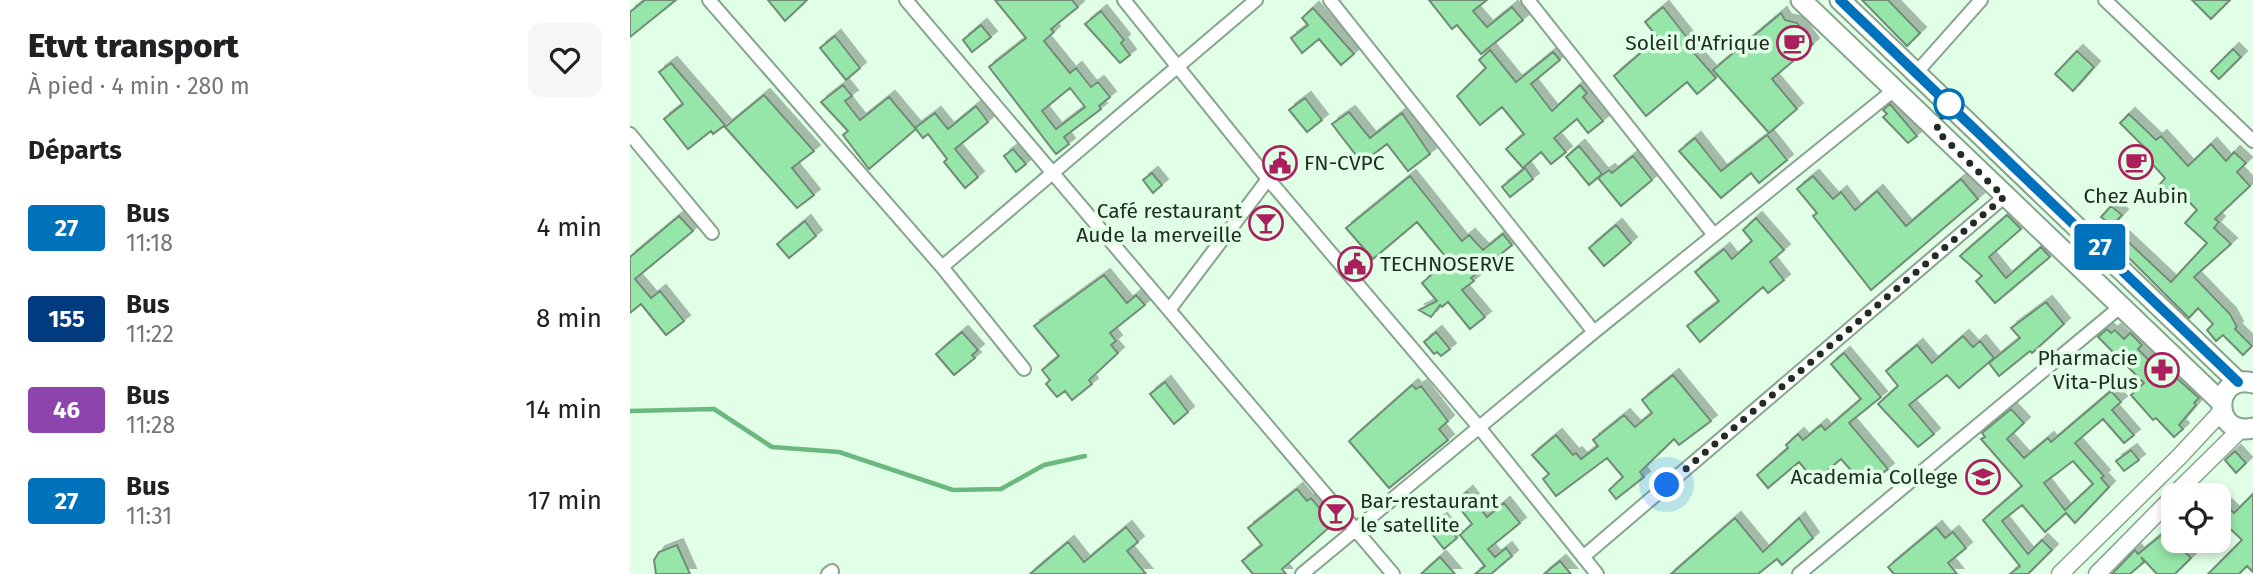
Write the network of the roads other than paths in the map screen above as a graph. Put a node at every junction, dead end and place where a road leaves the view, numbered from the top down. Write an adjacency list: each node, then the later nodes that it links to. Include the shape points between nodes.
1 (709, 0): 21 (street)
2 (906, 0): 16 (street)
3 (1124, 0): 11 (street)
4 (1256, 0): 11 (street)
5 (1330, 0): 24 (street)
6 (1528, 0): 20 (street)
7 (1801, 0): 13 (main road)
8 (1840, 0): 12 (main road)
9 (1981, 0): 12 (street)
10 (2105, 0): 15 (street)
11 (1177, 65): 16 (street); 17 (street)
12 (1916, 73): 26 (main road)
13 (1894, 90): 18 (main road); 20 (street)
14 (630, 134): 19 (street)
15 (2253, 141)
16 (1051, 173): 21 (street); 23 (street)
17 (1268, 179): 23 (street); 28 (street)
18 (2004, 197): 22 (main road); 33 (street)
19 (712, 233)
20 (1714, 235): 24 (street)
21 (942, 267): 25 (street)
22 (2120, 307): 27 (main road); 37 (street)
23 (1169, 310): 32 (street)
24 (1594, 332): 28 (street)
25 (1024, 369)
26 (2246, 382): 27 (main road, via 2224,393)
27 (2221, 406): 29 (main road, via 2232,426); 38 (street, via 2179,457)
28 (1478, 426): 32 (street); 33 (street)
29 (2249, 429): 30 (street)
30 (2189, 483)
31 (2161, 509): 39 (street)
32 (1357, 530): 34 (street); 35 (street)
33 (1583, 557): 36 (street)
34 (1303, 574)
35 (1393, 574)
36 (1597, 574)
37 (1799, 574)
38 (2060, 574)
39 (2097, 574)

